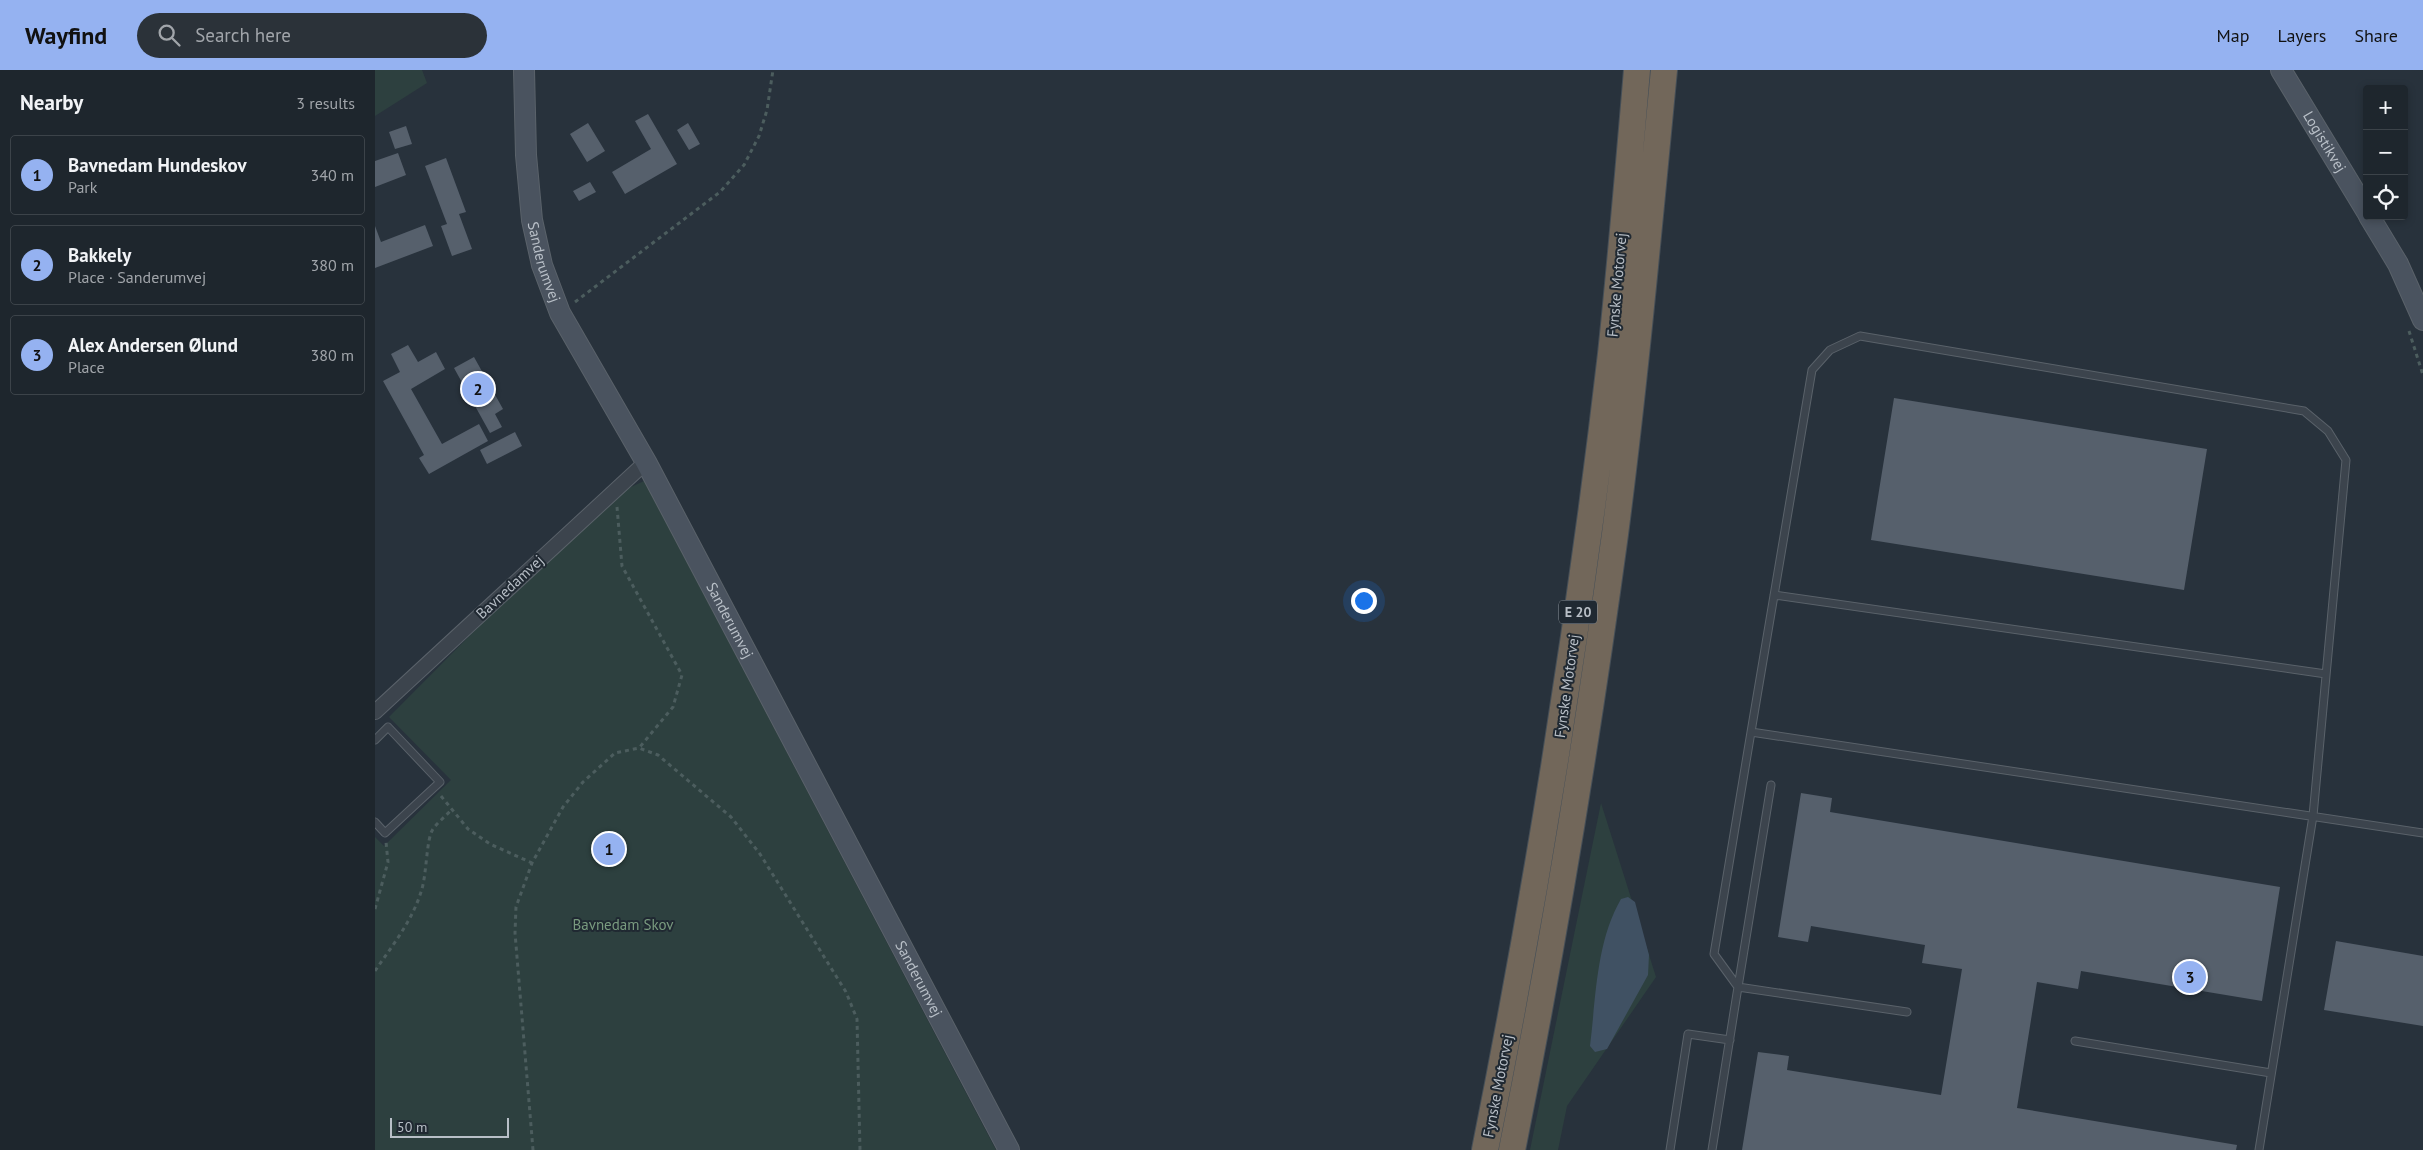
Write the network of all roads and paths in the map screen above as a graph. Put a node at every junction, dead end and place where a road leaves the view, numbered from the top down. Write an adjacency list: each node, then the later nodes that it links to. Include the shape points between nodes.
1 (524, 70): 8 (street, Sanderumvej, via 526,155 532,220 542,265)
2 (773, 70): 8 (path, via 759,136 738,172 720,192)
3 (1637, 70): 37 (highway, Fynske Motorvej / E 20, via 1611,352 1565,700 1538,870)
4 (1664, 70): 38 (highway, Fynske Motorvej / E 20, via 1615,532 1564,874)
5 (2281, 70): 6 (street, Logistikvej)
6 (2363, 205)
7 (2371, 220): 9 (street, via 2398,264)
8 (560, 313): 11 (street, Sanderumvej)
9 (2415, 322): 10 (path)
10 (2423, 375)
11 (646, 462): 12 (street, Bavnedamvej); 36 (street, Sanderumvej)
12 (616, 489): 15 (street, Bavnedamvej); 18 (path, via 622,566 682,675 673,707)
13 (1774, 596): 14 (lane); 14 (lane, via 1812,370 1830,350 1860,336 2304,411 2328,431 2346,460); 16 (lane)
14 (2326, 674): 22 (lane)
15 (375, 712)
16 (1751, 732): 22 (lane); 29 (lane, via 1714,954)
17 (375, 740): 20 (lane, via 388,727 440,782)
18 (639, 748): 26 (path, via 615,754 583,782 563,807); 35 (path, via 658,755 731,817 760,854 845,992 857,1019)
19 (1771, 785): 29 (lane)
20 (434, 788): 21 (path); 24 (lane)
21 (452, 810): 26 (path, via 468,829 490,844); 28 (path, via 433,830 428,845 427,874 411,917)
22 (2313, 816): 25 (lane); 33 (lane)
23 (375, 822): 24 (lane)
24 (385, 833): 27 (path, via 388,862)
25 (2423, 833)
26 (532, 864): 34 (path, via 516,907 515,933)
27 (375, 909)
28 (375, 971)
29 (1739, 987): 30 (lane); 31 (lane)
30 (1907, 1012)
31 (1730, 1040): 39 (lane, via 1688,1034); 40 (lane)
32 (2075, 1041): 33 (lane)
33 (2271, 1073): 41 (lane)
34 (533, 1150)
35 (860, 1150)
36 (1009, 1150)
37 (1485, 1150)
38 (1512, 1150)
39 (1670, 1150)
40 (1712, 1150)
41 (2259, 1150)

